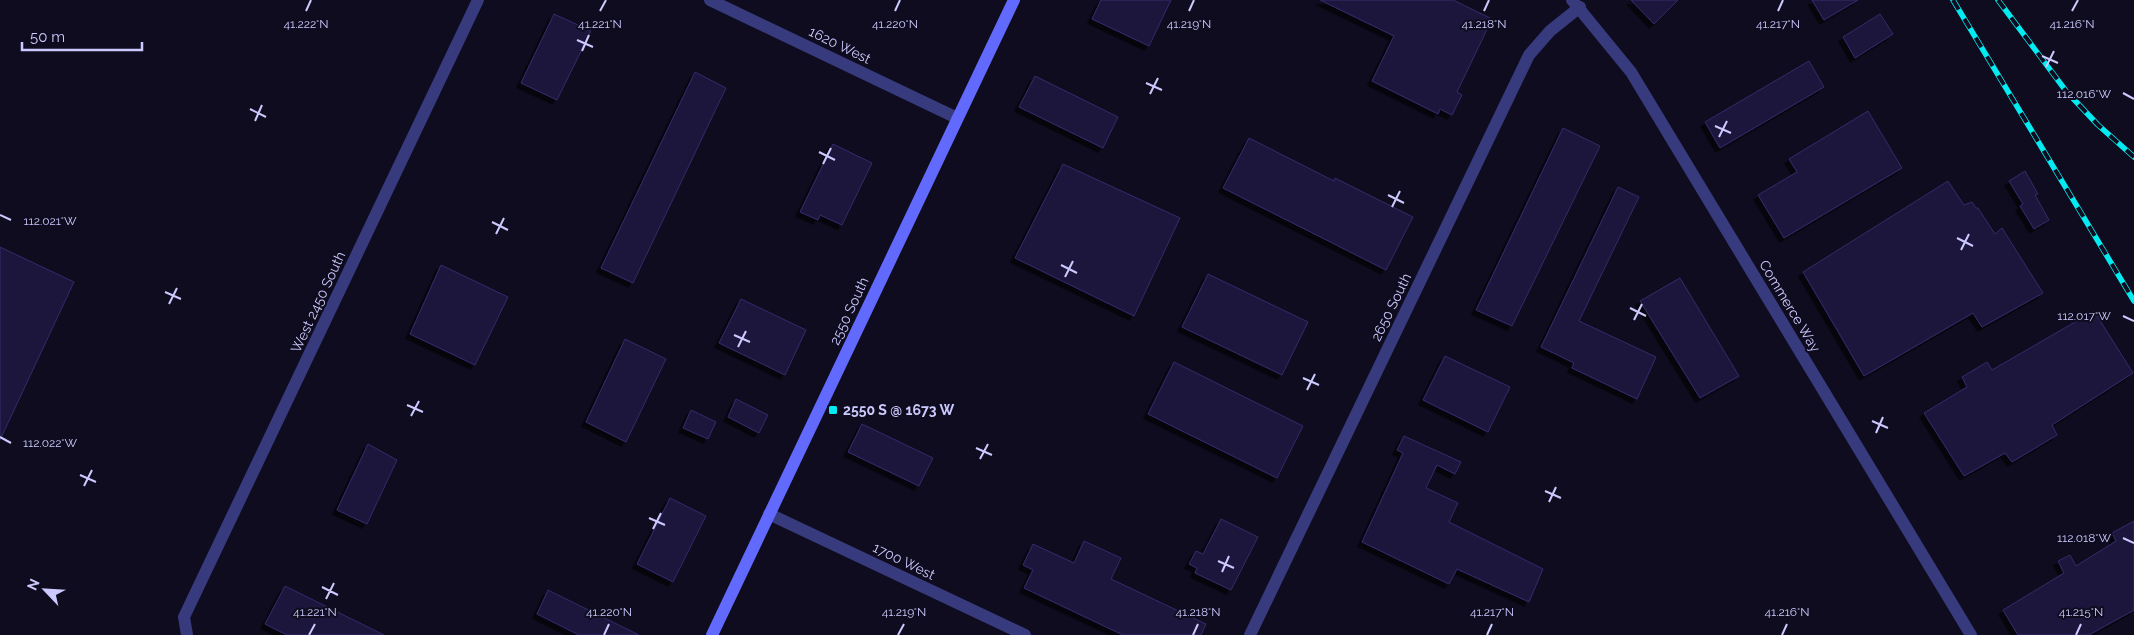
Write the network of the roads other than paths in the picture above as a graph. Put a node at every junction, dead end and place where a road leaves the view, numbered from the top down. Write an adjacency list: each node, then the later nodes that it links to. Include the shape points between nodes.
1 (478, 0): 7 (street, West 2450 South, via 184,617)
2 (710, 0): 5 (street, 1620 West)
3 (1014, 0): 5 (main road, 2550 South)
4 (1576, 4): 10 (street, 2650 South, via 1529,55); 11 (street, Commerce Way, via 1631,72)
5 (957, 118): 6 (main road, 2550 South)
6 (770, 514): 8 (main road, 2550 South); 9 (street, 1700 West)
7 (187, 635)
8 (712, 635)
9 (1024, 635)
10 (1250, 635)
11 (1971, 635)

